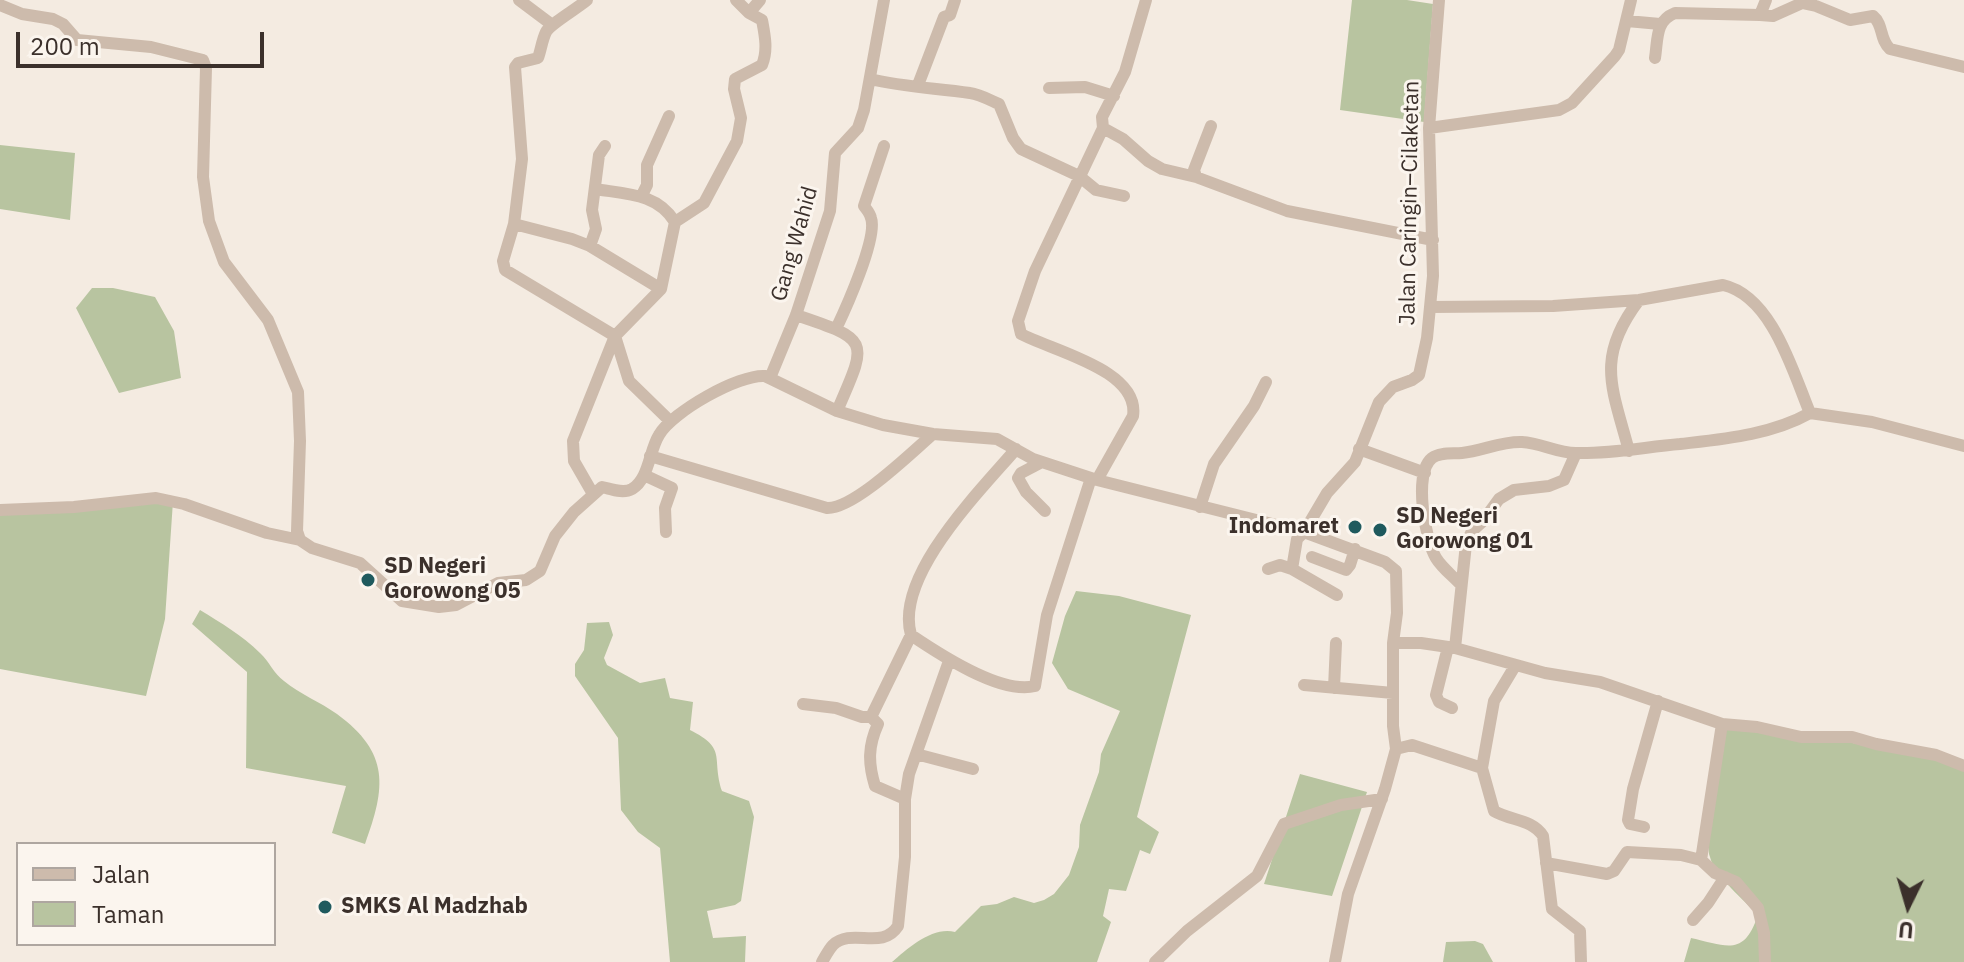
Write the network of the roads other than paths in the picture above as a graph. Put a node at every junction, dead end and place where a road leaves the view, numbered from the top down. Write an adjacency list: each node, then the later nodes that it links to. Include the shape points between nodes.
1 (519, 0): 15 (street)
2 (587, 0): 15 (street)
3 (736, 0): 12 (street)
4 (760, 0): 12 (street)
5 (884, 0): 19 (street, Gang Wahid)
6 (955, 0): 20 (street)
7 (1146, 0): 22 (street)
8 (1439, 0): 26 (street, Jalan Caringin–Cilaketan)
9 (1631, 0): 14 (street)
10 (1766, 0): 13 (street)
11 (0, 5): 67 (street, via 53,19 77,40 151,47 203,60 203,177 209,221 224,262 268,320 298,392)
12 (749, 13): 34 (street, via 762,20 765,57 762,65 735,79 741,118 737,141 704,203)
13 (1760, 15): 16 (street, via 1675,13); 18 (street, via 1773,16 1802,3 1850,20 1873,16 1890,49)
14 (1627, 21): 16 (street); 26 (street, via 1615,56 1572,103 1559,110)
15 (551, 24): 35 (street, via 538,58 515,67 522,159)
16 (1660, 24): 17 (street)
17 (1655, 58)
18 (1964, 67)
19 (870, 79): 20 (street); 41 (street, Gang Wahid, via 858,128 835,153 830,211)
20 (918, 85): 29 (street, via 972,93 999,104 1021,149)
21 (1049, 88): 22 (street, via 1085,87)
22 (1114, 96): 25 (street, via 1102,117)
23 (669, 116): 32 (street, via 647,165)
24 (1211, 126): 30 (street)
25 (1103, 128): 29 (street); 30 (street, via 1162,169)
26 (1429, 128): 36 (street, Jalan Caringin–Cilaketan)
27 (605, 146): 31 (street)
28 (884, 146): 42 (street, via 864,206 872,219 872,235)
29 (1079, 176): 33 (street, via 1096,190); 59 (street, via 1035,271 1018,326 1025,336 1116,379 1135,404 1133,416)
30 (1196, 177): 36 (street, via 1287,211)
31 (595, 189): 32 (street); 37 (street, via 596,229)
32 (642, 195): 34 (street)
33 (1124, 196)
34 (675, 222): 38 (street)
35 (514, 224): 37 (street); 43 (street, via 505,270)
36 (1433, 240): 40 (street, Jalan Caringin–Cilaketan)
37 (590, 246): 38 (street)
38 (661, 289): 43 (street)
39 (1639, 300): 40 (street); 47 (street, via 1723,285 1739,291 1771,324); 53 (street, via 1623,321 1610,362)
40 (1431, 307): 52 (street, Jalan Caringin–Cilaketan, via 1419,375 1393,387 1379,402)
41 (796, 315): 42 (street); 44 (street, Gang Wahid)
42 (836, 329): 46 (street, via 859,349)
43 (615, 336): 48 (street, via 629,381); 60 (street, via 572,447 577,469)
44 (770, 378): 46 (street); 48 (street, via 758,375 740,381)
45 (1266, 382): 61 (street, via 1214,464)
46 (837, 411): 49 (street)
47 (1810, 413): 50 (street, via 1872,422); 53 (street, via 1739,436)
48 (670, 421): 55 (street)
49 (933, 434): 51 (street, via 984,436); 55 (street, via 874,485 837,508)
50 (1964, 446)
51 (1016, 449): 56 (street); 74 (street, via 925,564 909,616)
52 (1359, 449): 57 (street); 65 (street, Jalan Caringin–Cilaketan)
53 (1629, 451): 54 (street)
54 (1576, 453): 57 (street, via 1515,442 1441,454 1429,461); 72 (street, via 1558,484 1521,488 1499,499 1468,537)
55 (650, 456): 58 (street)
56 (1042, 462): 59 (street); 63 (street, via 1018,478)
57 (1425, 473): 72 (street, via 1427,531 1436,558)
58 (644, 475): 60 (street, via 630,491 602,487); 64 (street, via 672,488 665,508)
59 (1094, 479): 61 (street); 78 (street, via 1047,615 1035,686 1009,685)
60 (593, 494): 67 (street, via 555,536 540,571 526,580 498,583 456,605 402,601 360,563)
61 (1200, 507): 65 (street)
62 (0, 510): 67 (street, via 156,498)
63 (1045, 511)
64 (666, 532)
65 (1304, 532): 66 (street); 71 (street, Jalan Caringin–Cilaketan, via 1297,539)
66 (1321, 538): 68 (street); 69 (street)
67 (300, 540)
68 (1355, 549): 69 (street, via 1346,570); 76 (street, via 1396,571)
69 (1312, 557): 71 (street)
70 (1268, 569): 71 (street, via 1280,565)
71 (1297, 572): 73 (street)
72 (1461, 585): 77 (street)
73 (1337, 595)
74 (911, 635): 78 (street); 86 (street)
75 (1336, 643): 81 (street)
76 (1393, 643): 77 (street); 82 (street)
77 (1452, 648): 79 (street); 85 (street, via 1436,695)
78 (949, 661): 89 (street)
79 (1515, 666): 83 (street, via 1600,682); 91 (street, via 1494,701)
80 (1304, 685): 81 (street)
81 (1334, 688): 82 (street)
82 (1393, 693): 88 (street)
83 (1658, 701): 87 (street); 95 (street, via 1628,820)
84 (803, 704): 86 (street)
85 (1452, 708)
86 (871, 717): 93 (street, via 878,724 869,757 875,786)
87 (1722, 724): 90 (street, via 1801,737 1852,737); 96 (street)
88 (1396, 749): 91 (street, via 1412,745); 94 (street)
89 (916, 754): 92 (street); 93 (street)
90 (1964, 766)
91 (1482, 768): 97 (street, via 1494,811 1538,828)
92 (973, 769)
93 (905, 799): 100 (street, via 898,926 879,940 843,940)
94 (1382, 799): 101 (street, via 1341,805 1284,824 1257,876); 102 (street, via 1348,894)
95 (1644, 827)
96 (1701, 860): 97 (street, via 1627,852 1607,874); 98 (street)
97 (1546, 863): 103 (street, via 1550,903 1555,914 1580,931)
98 (1725, 877): 99 (street); 104 (street, via 1758,908)
99 (1693, 920)
100 (822, 962)
101 (1155, 962)
102 (1335, 962)
103 (1581, 962)
104 (1765, 962)

